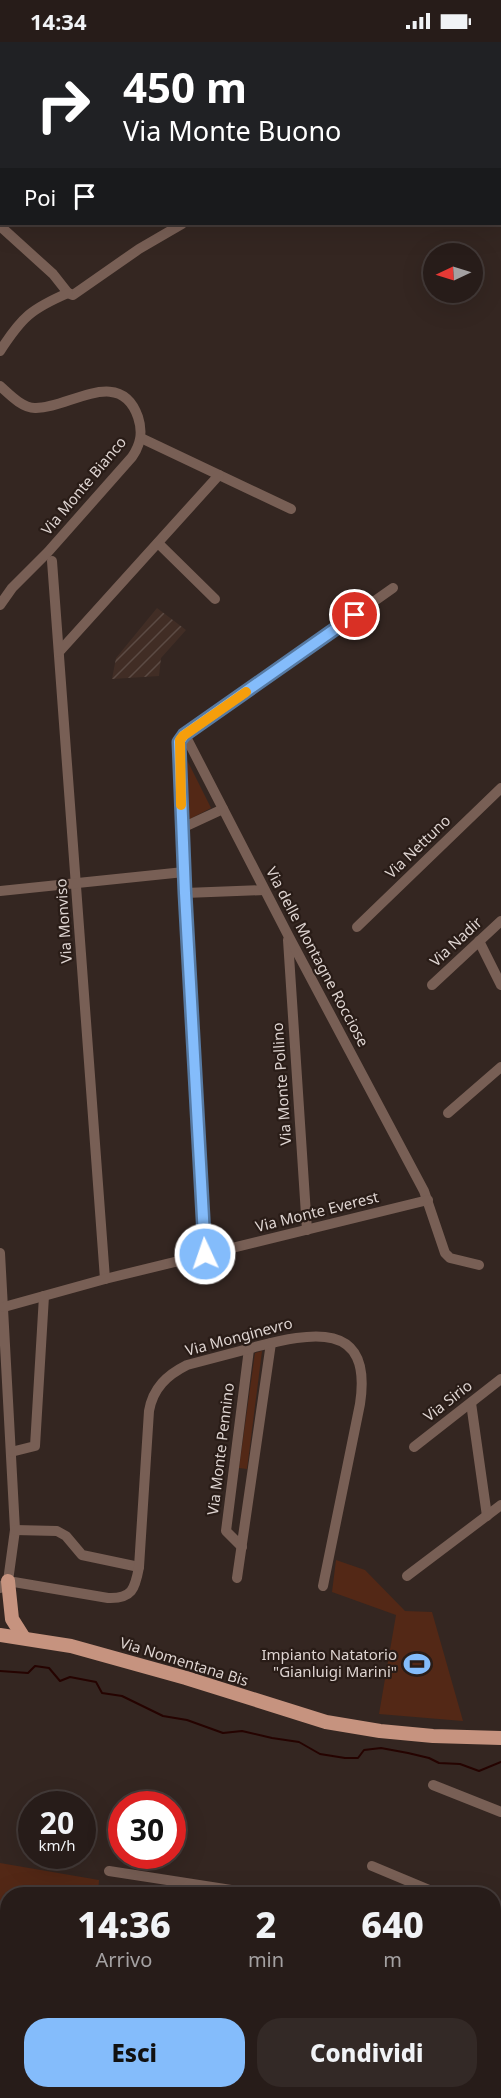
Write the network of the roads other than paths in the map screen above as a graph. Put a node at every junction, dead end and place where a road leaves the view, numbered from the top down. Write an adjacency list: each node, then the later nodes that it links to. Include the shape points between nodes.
1 (180, 225): 3 (street, via 78,293)
2 (0, 226): 3 (street, via 53,274)
3 (68, 293): 4 (street, via 33,310)
4 (0, 351)
5 (0, 386): 6 (street, Via Monte Bianco, via 32,408 95,392 118,394 137,413)
6 (141, 438): 7 (street); 13 (street, Via Monte Bianco, via 132,457)
7 (219, 475): 8 (street); 9 (street)
8 (291, 509)
9 (158, 543): 12 (street); 14 (street)
10 (52, 561): 14 (street, Via Monviso)
11 (393, 588): 15 (street)
12 (215, 600)
13 (0, 605)
14 (59, 652): 20 (street, Via Monviso)
15 (182, 739): 17 (street, Via delle Montagne Rocciose); 18 (street)
16 (501, 788): 25 (street, Via Nettuno)
17 (223, 809): 18 (street); 21 (street, Via delle Montagne Rocciose)
18 (182, 828): 19 (street)
19 (184, 872): 20 (street); 23 (street)
20 (76, 883): 22 (street); 37 (street, Via Monviso)
21 (264, 890): 23 (street); 26 (street, Via delle Montagne Rocciose)
22 (0, 891)
23 (185, 893): 35 (street)
24 (501, 921): 27 (street, Via Nadir)
25 (357, 927)
26 (288, 935): 32 (street, Via delle Montagne Rocciose); 33 (street, Via Monte Pollino)
27 (479, 941): 28 (street, Via Nadir); 29 (street)
28 (432, 985)
29 (501, 985)
30 (501, 1067): 31 (street)
31 (448, 1113)
32 (428, 1200): 33 (street, Via Monte Everest); 36 (street, Via delle Montagne Rocciose, via 446,1255)
33 (307, 1230): 35 (street, Via Monte Everest)
34 (0, 1253): 39 (street)
35 (205, 1254): 37 (street, Via Monte Everest)
36 (479, 1265)
37 (105, 1279): 38 (street, Via Monte Everest)
38 (44, 1296): 39 (street, Via Monte Everest); 45 (street, via 35,1446)
39 (4, 1308): 45 (street)
40 (271, 1343): 41 (street, Via Monginevro); 49 (street); 54 (street, Via Monginevro, via 313,1335 334,1338 352,1350 360,1373 360,1404)
41 (249, 1349): 49 (street, Via Monte Pennino, via 226,1531); 50 (street, Via Monginevro, via 187,1365 166,1377 155,1393 149,1411)
42 (501, 1379): 43 (street, Via Sirio)
43 (471, 1403): 44 (street, Via Sirio); 47 (street)
44 (414, 1447)
45 (11, 1452): 48 (street)
46 (501, 1505): 47 (street)
47 (487, 1516): 51 (street)
48 (15, 1530): 50 (street, via 57,1531 82,1555); 53 (street)
49 (242, 1546): 52 (street)
50 (139, 1567): 53 (street, Via Monginevro, via 133,1590 121,1598)
51 (407, 1576)
52 (237, 1578)
53 (4, 1585): 55 (main road)
54 (323, 1586)
55 (9, 1606): 56 (main road); 58 (main road, via 13,1622)
56 (0, 1620)
57 (0, 1635): 58 (main road, Via Nomentana Bis)
58 (24, 1638): 59 (main road, Via Nomentana Bis, via 94,1652 326,1722 433,1736)
59 (501, 1738)
60 (433, 1785): 61 (street)
61 (501, 1812)
62 (372, 1866): 65 (street)
63 (109, 1871): 64 (street)
64 (213, 1887)
65 (422, 1887)

